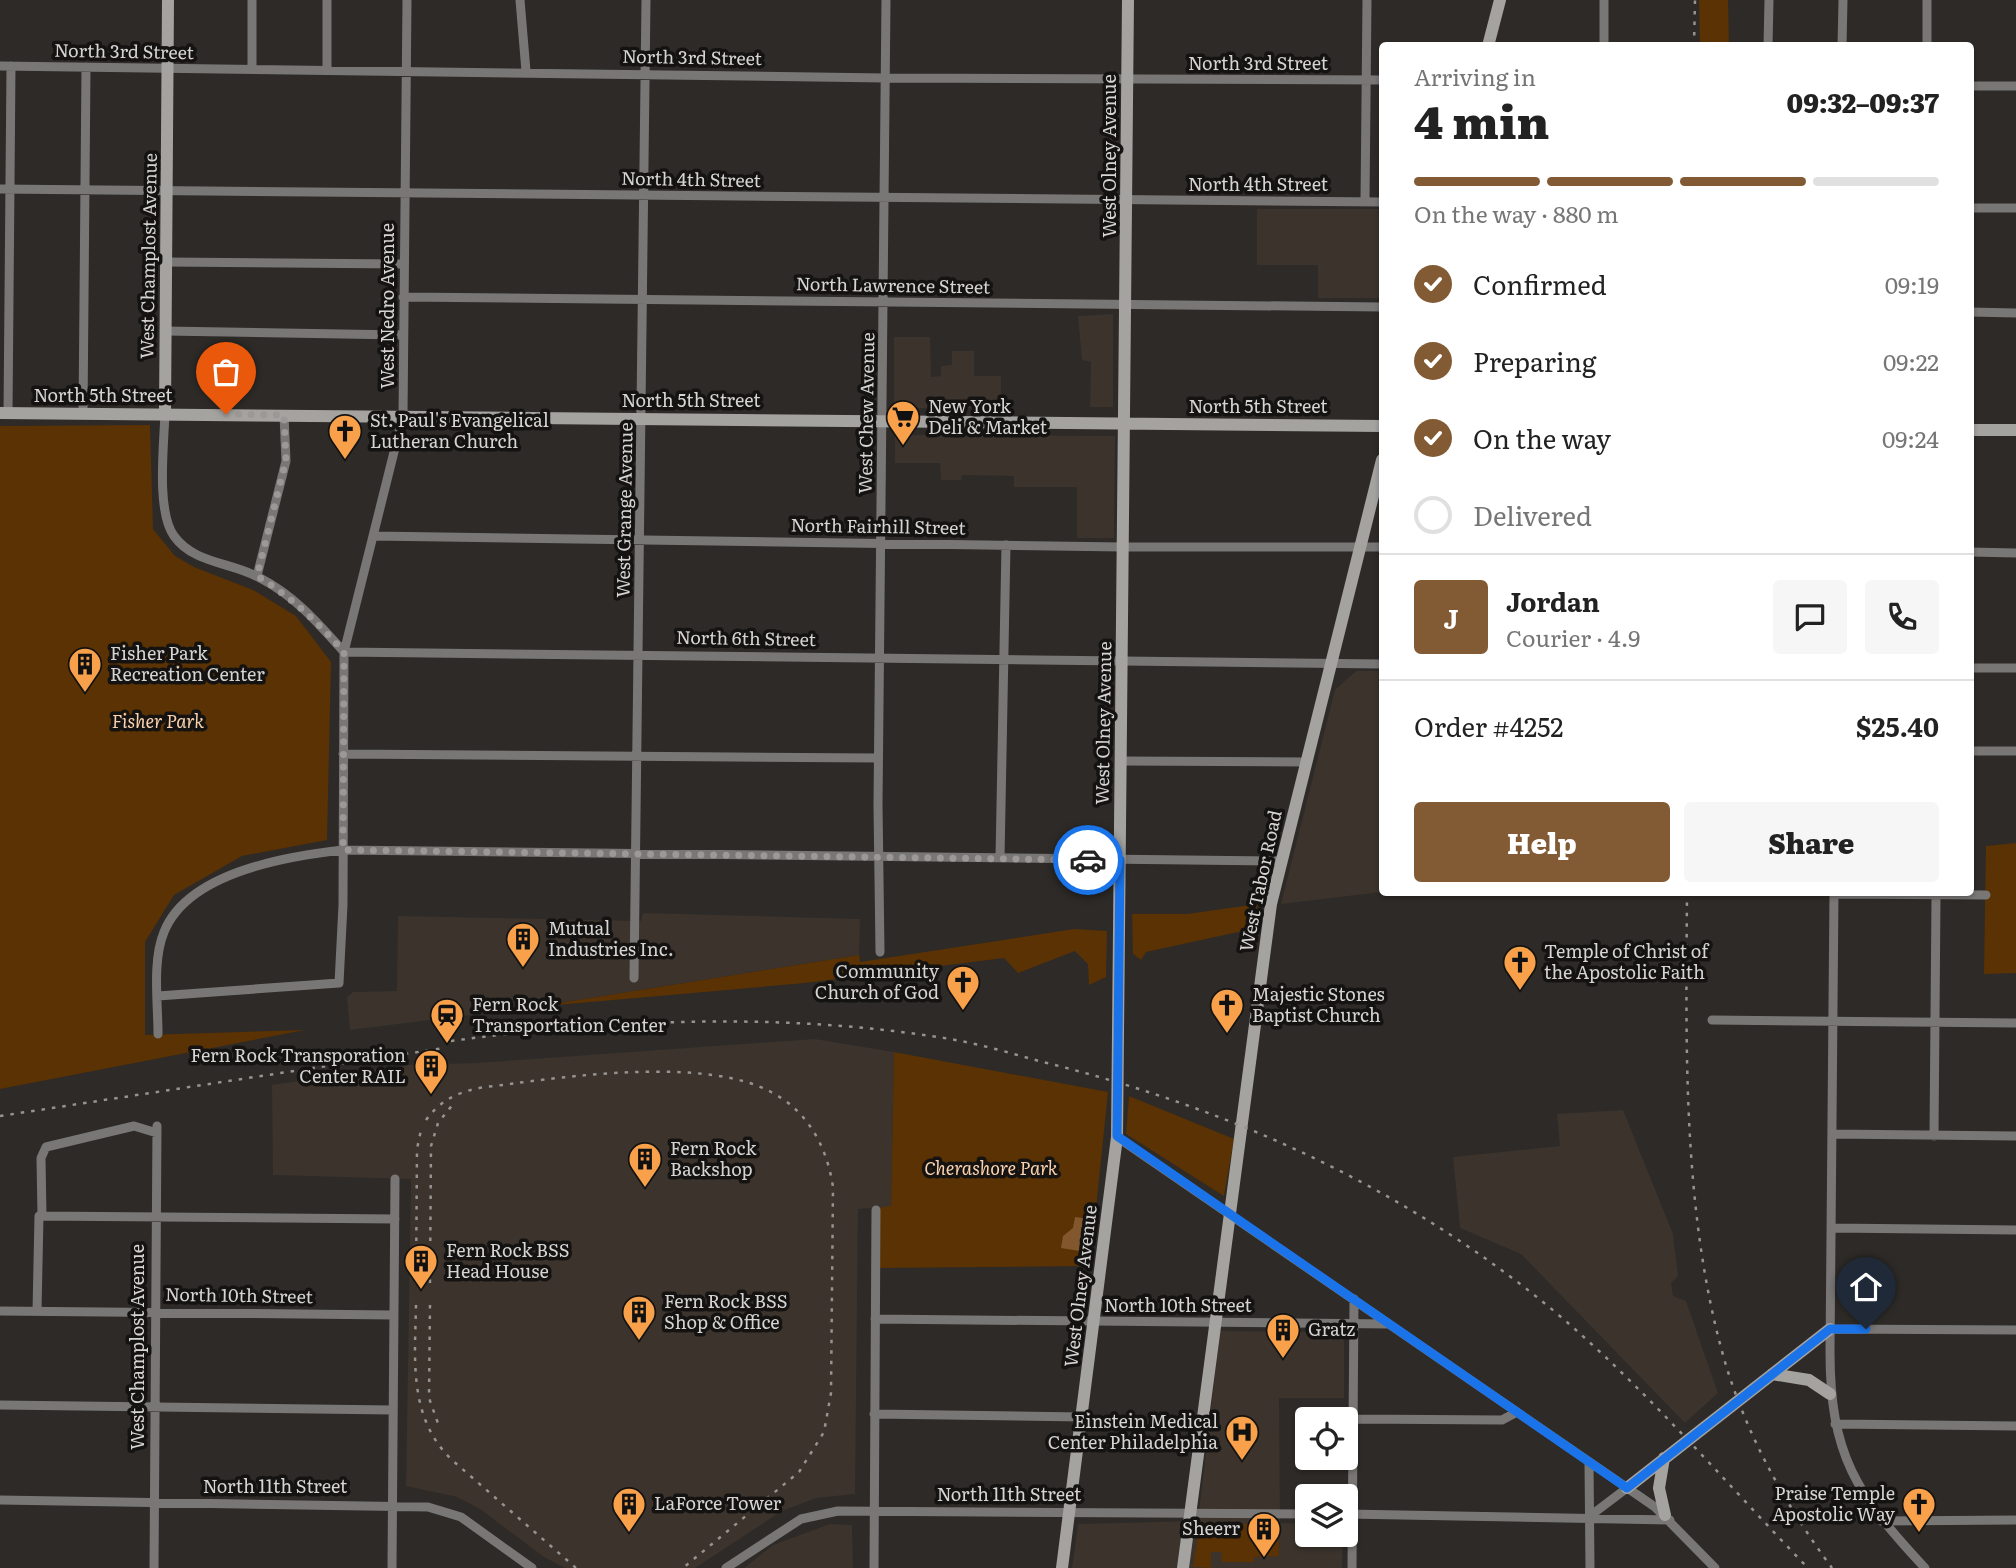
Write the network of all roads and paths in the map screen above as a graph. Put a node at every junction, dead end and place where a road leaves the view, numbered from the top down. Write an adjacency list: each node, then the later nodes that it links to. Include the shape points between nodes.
1 (168, 0): 23 (street, West Champlost Avenue)
2 (252, 0): 24 (street)
3 (327, 0): 25 (street)
4 (407, 0): 26 (street, West Nedro Avenue)
5 (520, 0): 27 (street)
6 (646, 0): 28 (street, West Grange Avenue)
7 (886, 0): 29 (street, West Chew Avenue)
8 (1128, 0): 30 (street, West Olney Avenue)
9 (1367, 0): 31 (street)
10 (1500, 0): 15 (street)
11 (1604, 0): 16 (street)
12 (1769, 0): 17 (street)
13 (1843, 0): 18 (street)
14 (1927, 0): 19 (street)
15 (1490, 42)
16 (1604, 42)
17 (1768, 42)
18 (1842, 42)
19 (1927, 42)
20 (0, 66): 21 (street, North 3rd Street)
21 (11, 66): 22 (street, North 3rd Street); 35 (street)
22 (86, 67): 23 (street, North 3rd Street); 36 (street)
23 (168, 68): 24 (street, North 3rd Street); 37 (street, West Champlost Avenue)
24 (252, 69): 25 (street, North 3rd Street)
25 (327, 70): 26 (street, North 3rd Street)
26 (406, 70): 27 (street, North 3rd Street); 38 (street, West Nedro Avenue)
27 (526, 71): 28 (street, North 3rd Street)
28 (645, 73): 29 (street, North 3rd Street); 39 (street, West Grange Avenue)
29 (885, 78): 30 (street, North 3rd Street); 40 (street, West Chew Avenue)
30 (1127, 80): 31 (street, North 3rd Street); 41 (street, West Olney Avenue)
31 (1367, 80): 32 (street, North 3rd Street); 42 (street)
32 (1379, 80)
33 (1974, 86): 34 (street)
34 (2016, 86)
35 (5, 189): 36 (street, North 4th Street); 57 (street)
36 (85, 190): 37 (street, North 4th Street); 59 (street)
37 (168, 191): 38 (street, North 4th Street); 46 (street, West Champlost Avenue)
38 (404, 192): 39 (street, North 4th Street); 47 (street, West Nedro Avenue)
39 (644, 195): 40 (street, North 4th Street); 49 (street, West Grange Avenue)
40 (884, 198): 41 (street, North 4th Street); 50 (street, West Chew Avenue)
41 (1128, 200): 42 (street, North 4th Street); 51 (street, West Olney Avenue)
42 (1364, 201): 43 (street, North 4th Street)
43 (1379, 202)
44 (1974, 208): 45 (street)
45 (2016, 208)
46 (167, 262): 47 (street); 55 (street, West Champlost Avenue)
47 (403, 264): 48 (street, West Nedro Avenue)
48 (403, 297): 49 (street, North Lawrence Street); 56 (street, West Nedro Avenue)
49 (642, 299): 50 (street, North Lawrence Street); 62 (street, West Grange Avenue)
50 (884, 302): 51 (street, North Lawrence Street); 63 (street, West Chew Avenue)
51 (1126, 304): 52 (street, North Lawrence Street); 64 (street, West Olney Avenue)
52 (1379, 306)
53 (1974, 313): 54 (street)
54 (2016, 313)
55 (165, 331): 56 (street); 58 (street, West Champlost Avenue)
56 (402, 335): 61 (street, West Nedro Avenue)
57 (4, 413): 59 (street, North 5th Street)
58 (165, 413): 59 (street, North 5th Street); 60 (street, North 5th Street); 78 (street, West Champlost Avenue, via 166,513 174,536 195,555)
59 (83, 414)
60 (284, 415): 61 (street, North 5th Street); 78 (street, via 286,460)
61 (403, 416): 62 (street, North 5th Street); 69 (street, West Nedro Avenue)
62 (642, 418): 63 (street, North 5th Street); 70 (street, West Grange Avenue)
63 (882, 420): 64 (street, North 5th Street); 71 (street, West Chew Avenue)
64 (1125, 424): 65 (street, North 5th Street); 74 (street, West Olney Avenue)
65 (1379, 426)
66 (1974, 430): 67 (street)
67 (2016, 430)
68 (1379, 473): 73 (street, West Tabor Road)
69 (373, 536): 70 (street, North Fairhill Street); 79 (street, West Nedro Avenue)
70 (640, 541): 71 (street, North Fairhill Street); 80 (street, West Grange Avenue)
71 (881, 542): 72 (street, North Fairhill Street); 81 (street, West Chew Avenue)
72 (1006, 545): 74 (street, North Fairhill Street); 82 (street)
73 (1362, 546): 74 (street, North Fairhill Street); 75 (street, North Fairhill Street); 84 (street, West Tabor Road)
74 (1124, 547): 83 (street, West Olney Avenue)
75 (1379, 547)
76 (1974, 552): 77 (street)
77 (2016, 553)
78 (257, 576): 79 (street, via 307,611)
79 (344, 652): 80 (street, North 6th Street); 90 (street, West Nedro Avenue)
80 (638, 654): 81 (street, North 6th Street); 91 (street, West Grange Avenue)
81 (880, 657): 82 (street, North 6th Street); 92 (street, West Chew Avenue)
82 (1004, 658): 83 (street, North 6th Street); 97 (street)
83 (1122, 661): 84 (street, North 6th Street); 93 (street, West Olney Avenue)
84 (1333, 664): 85 (street, North 6th Street); 94 (street, West Tabor Road)
85 (1379, 664)
86 (1974, 668): 87 (street)
87 (2016, 668)
88 (1974, 751): 89 (street)
89 (2016, 751)
90 (343, 754): 91 (street); 95 (street, West Nedro Avenue)
91 (638, 755): 92 (street); 96 (street, West Grange Avenue)
92 (878, 758): 98 (street, West Chew Avenue)
93 (1121, 761): 94 (street); 99 (street, West Olney Avenue)
94 (1306, 762): 100 (street, West Tabor Road)
95 (343, 850): 96 (street); 109 (street, via 260,863 184,904 164,932); 109 (street, West Nedro Avenue, via 339,983)
96 (638, 855): 98 (street); 108 (street, West Grange Avenue)
97 (1000, 858): 98 (street); 99 (street)
98 (878, 859): 107 (street, West Chew Avenue)
99 (1120, 860): 100 (street); 116 (street, West Olney Avenue)
100 (1282, 861): 121 (street, West Tabor Road, via 1265,935)
101 (1974, 895): 102 (street)
102 (1986, 895)
103 (1834, 896): 111 (street)
104 (1910, 896): 106 (street)
105 (1961, 896): 106 (street)
106 (1936, 897): 112 (street)
107 (880, 952)
108 (634, 978)
109 (158, 996): 114 (street)
110 (1712, 1020): 111 (street)
111 (1833, 1021): 112 (street); 115 (street)
112 (1935, 1022): 113 (street); 117 (street)
113 (2016, 1023)
114 (158, 1034)
115 (1832, 1134): 117 (street); 125 (street)
116 (1117, 1136): 121 (street); 133 (street, West Olney Avenue)
117 (1934, 1136): 118 (street)
118 (2016, 1136)
119 (395, 1179): 124 (street)
120 (876, 1210): 132 (street)
121 (1229, 1213): 127 (street); 134 (street, West Tabor Road)
122 (42, 1216): 123 (street); 123 (street, West Champlost Avenue, via 41,1158 46,1147 134,1126 158,1129); 129 (street)
123 (156, 1217): 124 (street); 130 (street, West Champlost Avenue)
124 (395, 1219): 131 (street)
125 (1832, 1228): 126 (street); 137 (street)
126 (2016, 1230)
127 (1354, 1299): 135 (street); 136 (street)
128 (0, 1311): 129 (street, North 10th Street)
129 (37, 1311): 130 (street, North 10th Street)
130 (155, 1313): 131 (street, North 10th Street); 143 (street, West Champlost Avenue)
131 (393, 1315): 144 (street)
132 (876, 1319): 133 (street, North 10th Street); 146 (street)
133 (1094, 1323): 134 (street, North 10th Street); 147 (street, West Olney Avenue)
134 (1214, 1324): 136 (street, North 10th Street); 159 (street, West Tabor Road)
135 (1391, 1324): 136 (street, North 10th Street); 145 (street)
136 (1354, 1325): 142 (street)
137 (1830, 1329): 138 (street); 139 (street); 140 (street)
138 (2016, 1330)
139 (1772, 1374): 140 (street, via 1809,1380); 151 (street)
140 (1830, 1394): 149 (street)
141 (0, 1405): 143 (street)
142 (1354, 1407)
143 (155, 1408): 144 (street); 155 (street, West Champlost Avenue)
144 (393, 1410): 156 (street)
145 (1517, 1412): 148 (street, via 1502,1420); 152 (street)
146 (874, 1414): 147 (street); 157 (street)
147 (1082, 1418): 158 (street, West Olney Avenue)
148 (1358, 1419)
149 (1835, 1424): 150 (street); 165 (street, via 1845,1460)
150 (2016, 1426)
151 (1664, 1458): 153 (street); 163 (street, via 1659,1488)
152 (1589, 1462): 153 (street); 162 (street)
153 (1627, 1488): 162 (street); 163 (street)
154 (0, 1500): 155 (street, North 11th Street)
155 (154, 1502): 156 (street, North 11th Street); 167 (street, West Champlost Avenue)
156 (392, 1504): 168 (street); 169 (street, North 11th Street, via 428,1507 461,1517)
157 (872, 1510): 158 (street, North 11th Street); 170 (street, North 11th Street, via 801,1519); 171 (street)
158 (1069, 1512): 159 (street, North 11th Street); 172 (street, West Olney Avenue)
159 (1190, 1513): 160 (street, North 11th Street); 173 (street, West Tabor Road)
160 (1295, 1514)
161 (1358, 1514): 162 (street)
162 (1590, 1516): 163 (street, via 1610,1520); 175 (street)
163 (1667, 1517): 176 (street)
164 (2016, 1520): 165 (street)
165 (1881, 1521): 177 (street)
166 (1351, 1547): 174 (street)
167 (153, 1568)
168 (392, 1568)
169 (531, 1568)
170 (726, 1568)
171 (874, 1568)
172 (1062, 1568)
173 (1183, 1568)
174 (1352, 1568)
175 (1590, 1568)
176 (1715, 1568)
177 (1925, 1568)

